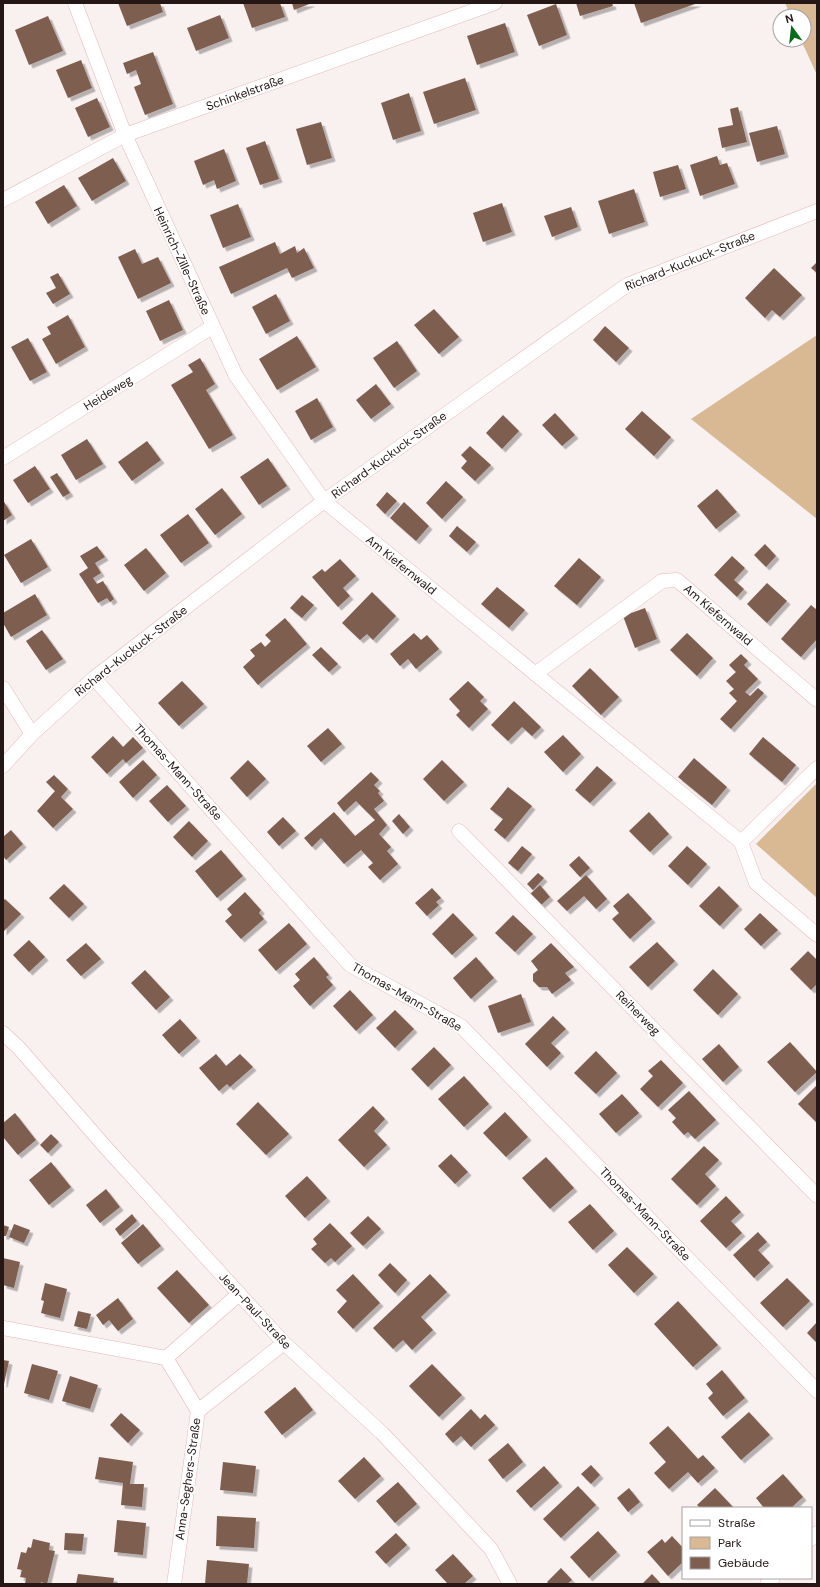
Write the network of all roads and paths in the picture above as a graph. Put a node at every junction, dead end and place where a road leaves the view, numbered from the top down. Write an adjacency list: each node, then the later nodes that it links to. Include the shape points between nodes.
1 (75, 3): 3 (street, Heinrich-Zille-Straße)
2 (495, 3): 3 (street, Schinkelstraße)
3 (125, 136): 4 (street, Schinkelstraße); 6 (street, Heinrich-Zille-Straße)
4 (3, 200)
5 (817, 211): 8 (street, Richard-Kuckuck-Straße, via 627,285)
6 (212, 327): 7 (street, Heideweg); 8 (street, Heinrich-Zille-Straße, via 236,376)
7 (3, 458)
8 (324, 501): 9 (street, Am Kiefernwald); 10 (street, Richard-Kuckuck-Straße)
9 (535, 674): 12 (street, Am Kiefernwald, via 662,581 678,580); 17 (street, Am Kiefernwald)
10 (94, 678): 13 (street, Richard-Kuckuck-Straße); 25 (street, Thomas-Mann-Straße, via 350,965 461,1026)
11 (3, 688): 13 (street)
12 (817, 700)
13 (32, 734): 14 (street, Richard-Kuckuck-Straße)
14 (3, 766)
15 (817, 768): 17 (street)
16 (459, 831): 20 (street, Reiherweg)
17 (741, 842): 18 (street, via 756,882)
18 (817, 935)
19 (3, 1034): 21 (street, Jean-Paul-Straße, via 19,1048)
20 (817, 1196)
21 (239, 1294): 23 (street, Jean-Paul-Straße); 24 (street)
22 (3, 1328): 24 (street)
23 (284, 1343): 26 (street, Anna-Seghers-Straße); 28 (street, Jean-Paul-Straße, via 382,1433 486,1543)
24 (166, 1358): 26 (street)
25 (817, 1391)
26 (198, 1411): 27 (street, Anna-Seghers-Straße)
27 (174, 1584)
28 (510, 1584)

